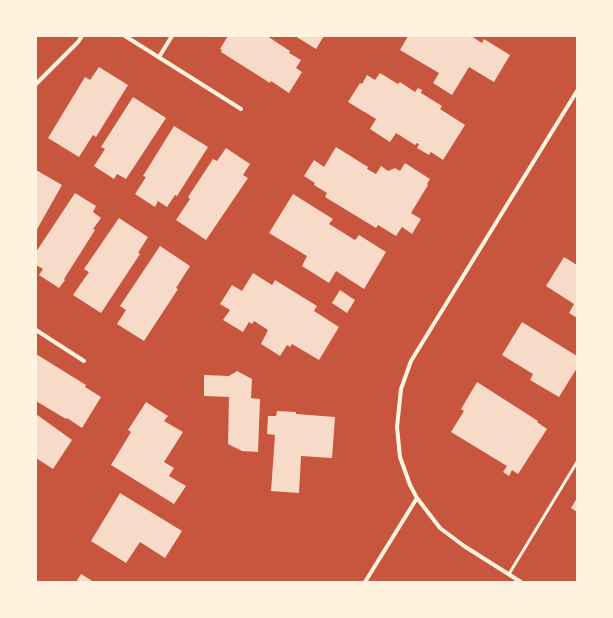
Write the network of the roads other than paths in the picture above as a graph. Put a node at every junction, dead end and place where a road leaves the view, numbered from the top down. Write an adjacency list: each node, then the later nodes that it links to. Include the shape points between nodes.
1 (82, 36): 5 (street)
2 (125, 36): 4 (street)
3 (172, 36): 4 (street)
4 (159, 57): 7 (street)
5 (36, 84)
6 (577, 92): 11 (street, via 411,361 400,389 397,427 400,457)
7 (241, 109)
8 (36, 330): 9 (street)
9 (84, 361)
10 (577, 462): 12 (lane)
11 (417, 498): 12 (street, via 440,528); 13 (street)
12 (509, 574): 14 (street)
13 (365, 582)
14 (521, 582)

